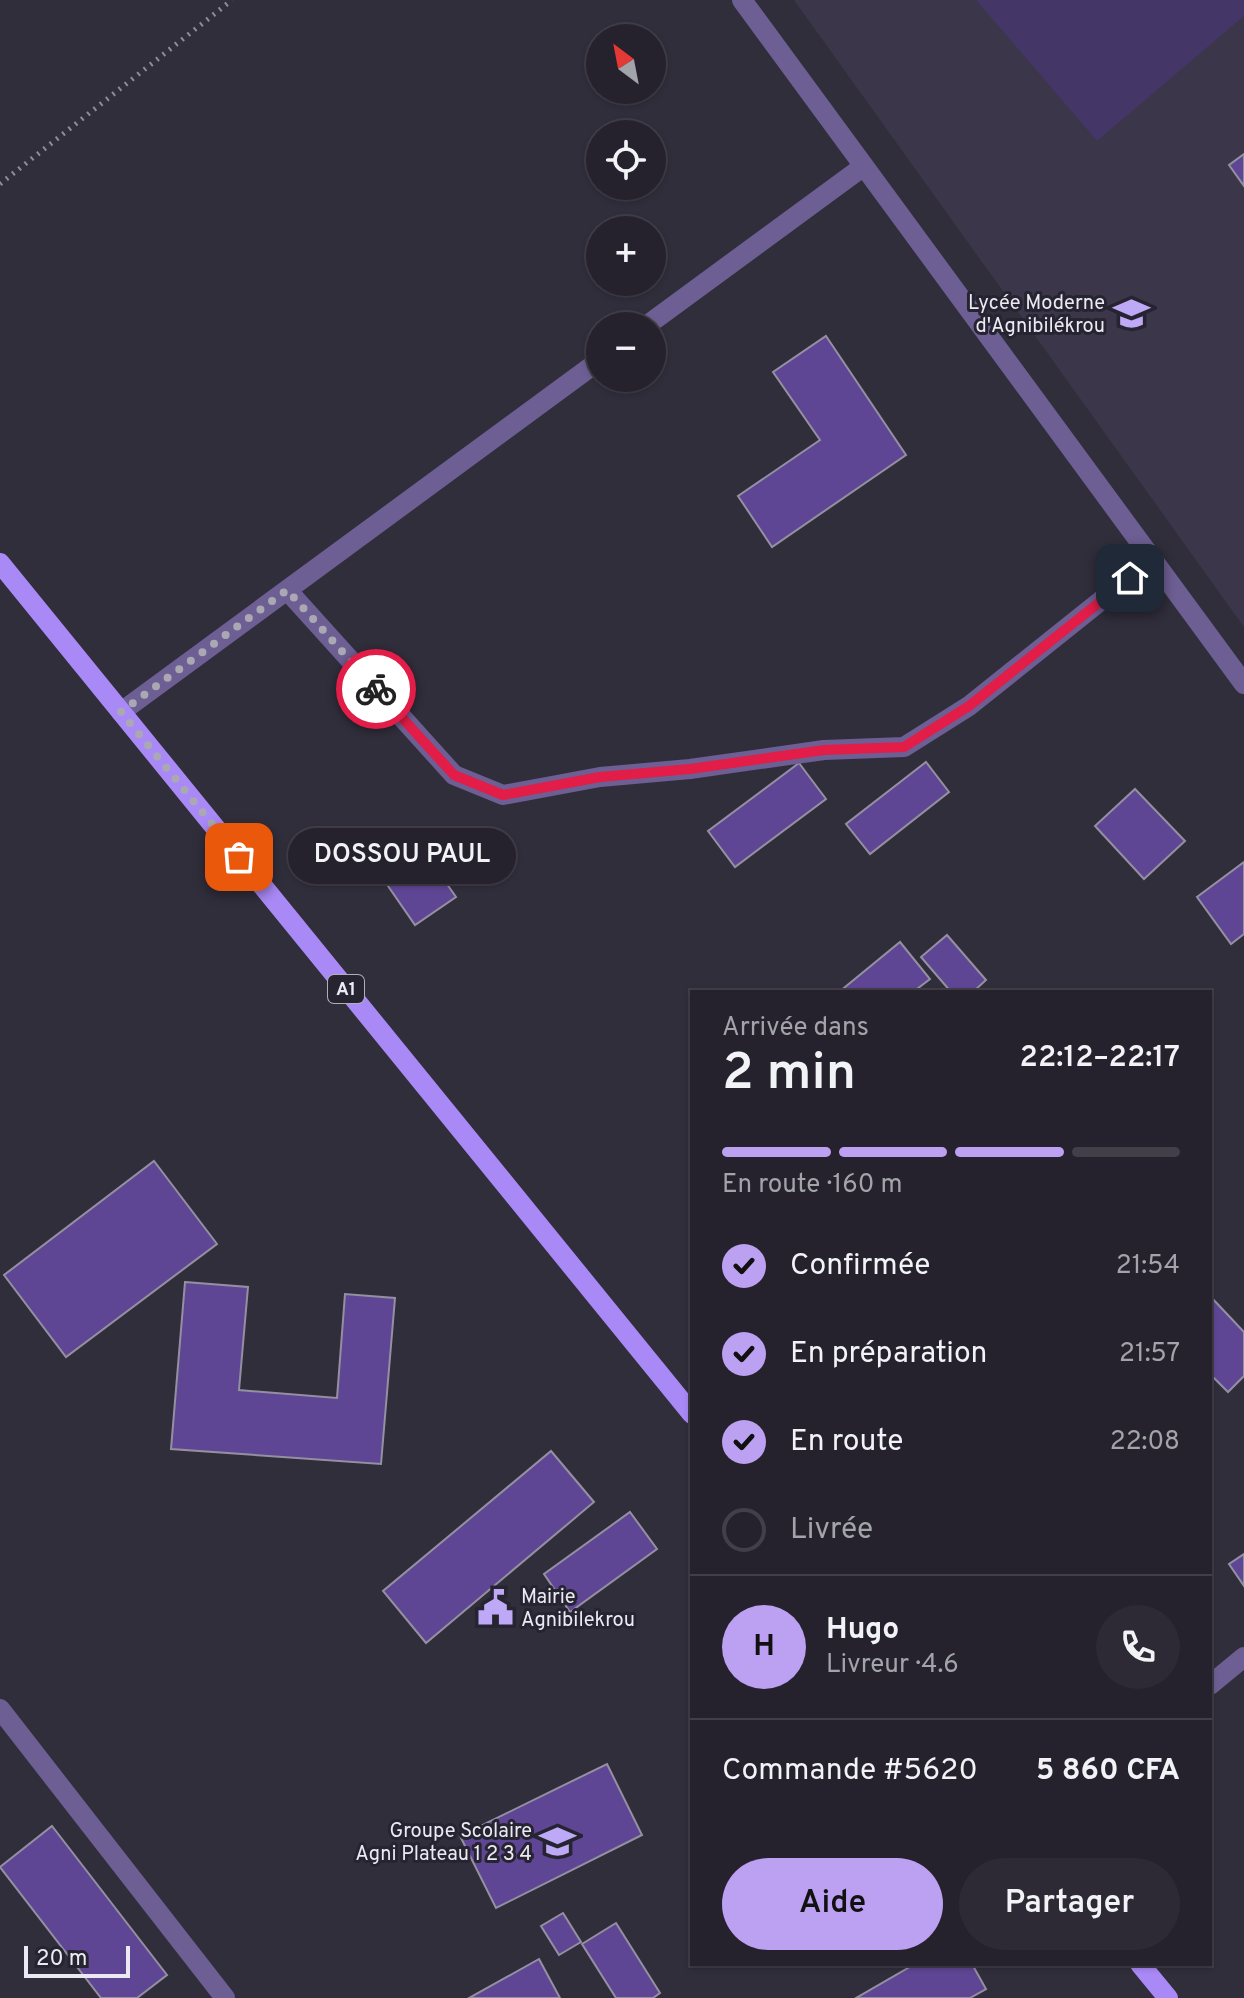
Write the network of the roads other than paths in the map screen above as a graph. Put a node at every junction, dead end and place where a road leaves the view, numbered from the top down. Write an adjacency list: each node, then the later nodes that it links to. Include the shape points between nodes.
1 (742, 0): 2 (street)
2 (864, 166): 3 (street); 5 (street)
3 (665, 312)
4 (586, 370): 7 (street)
5 (1153, 559): 7 (street, via 969,706 904,747 824,750 600,777 503,795 454,775); 8 (street)
6 (0, 563): 9 (main road, A1)
7 (287, 590): 9 (street)
8 (1244, 684)
9 (121, 712): 10 (main road, A1)
10 (690, 1412)
11 (1244, 1657): 12 (street)
12 (1212, 1683)
13 (0, 1709): 15 (street)
14 (1142, 1966): 16 (main road)
15 (225, 1998)
16 (1168, 1998)

